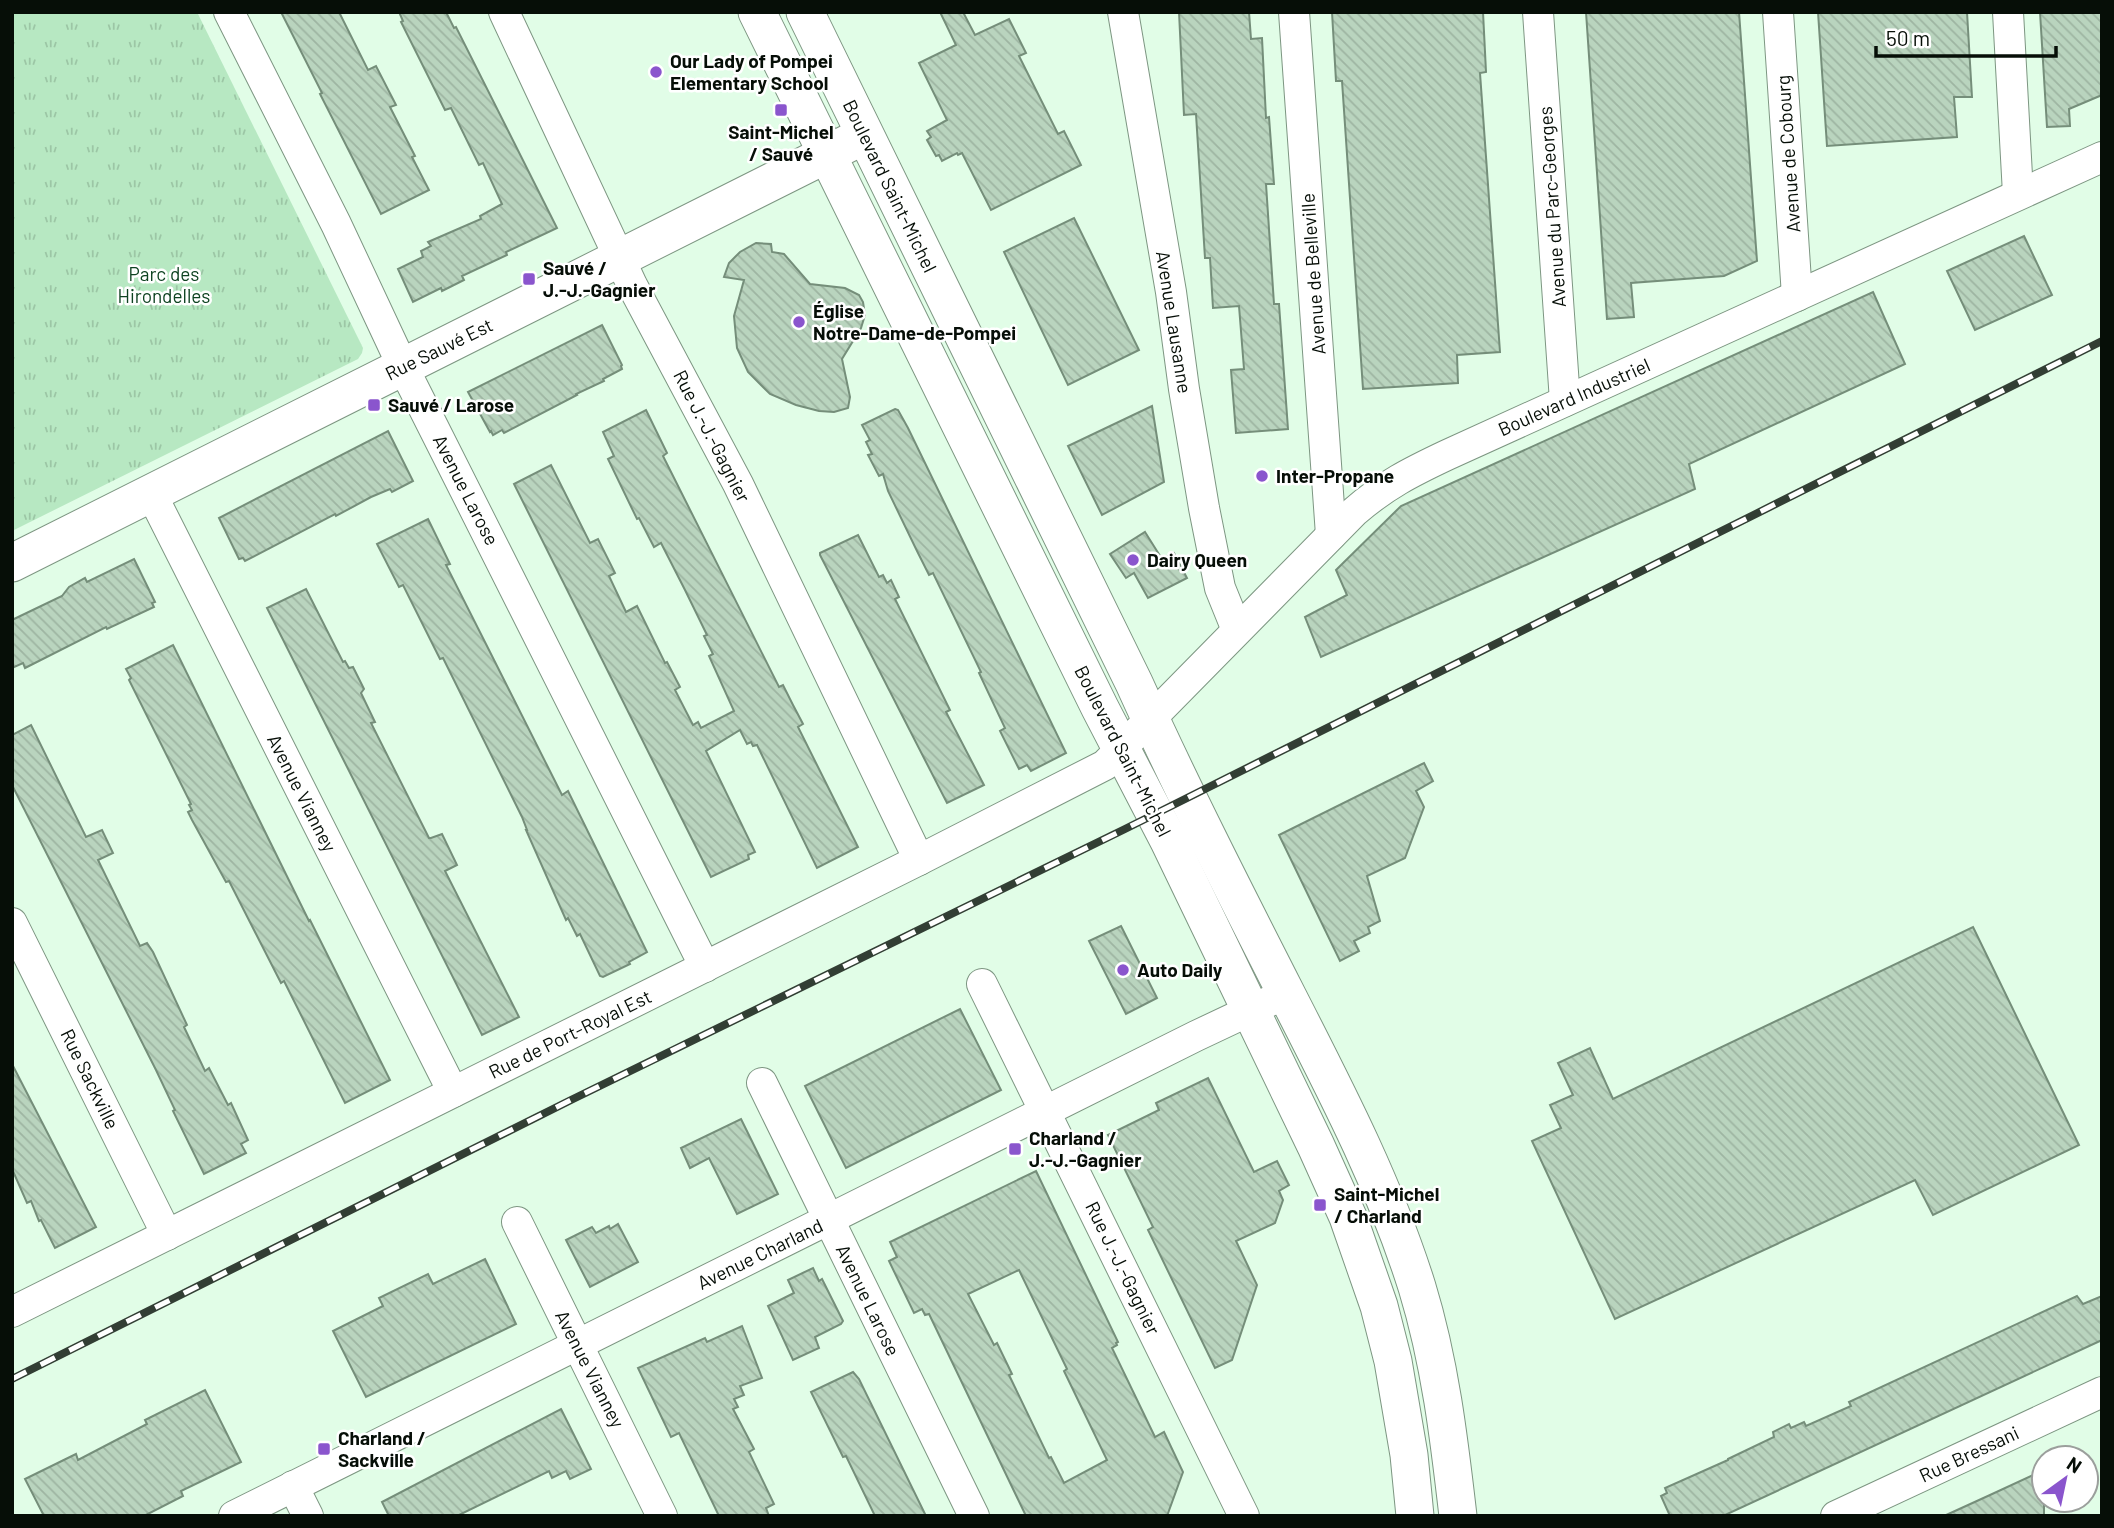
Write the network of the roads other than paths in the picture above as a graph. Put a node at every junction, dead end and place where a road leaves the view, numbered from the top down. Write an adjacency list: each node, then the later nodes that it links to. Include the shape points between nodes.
1 (229, 12): 16 (street, Avenue Larose)
2 (504, 12): 14 (street, Rue J.-J.-Gagnier)
3 (757, 12): 11 (main road, Boulevard Saint-Michel)
4 (805, 12): 10 (main road, Boulevard Saint-Michel)
5 (1123, 12): 21 (street, Avenue Lausanne, via 1203,508 1220,588)
6 (1294, 12): 19 (street, Avenue de Belleville)
7 (1538, 12): 17 (street, Avenue du Parc-Georges)
8 (1778, 12): 15 (street, Avenue de Cobourg)
9 (2008, 12): 13 (street)
10 (865, 135): 11 (main road, Rue Sauvé Est); 22 (main road, Boulevard Saint-Michel)
11 (826, 154): 14 (main road, Rue Sauvé Est); 23 (main road, Boulevard Saint-Michel)
12 (2102, 157): 13 (street, Boulevard Industriel)
13 (2018, 194): 15 (street, Boulevard Industriel)
14 (620, 259): 16 (main road, Rue Sauvé Est); 24 (street, Rue J.-J.-Gagnier, via 738,484)
15 (1797, 296): 17 (street, Boulevard Industriel)
16 (403, 367): 18 (main road, Rue Sauvé Est); 26 (street, Avenue Larose)
17 (1565, 401): 19 (street, Boulevard Industriel, via 1394,481)
18 (151, 493): 20 (main road, Rue Sauvé Est); 31 (street, Avenue Vianney)
19 (1331, 535): 21 (street, Boulevard Industriel)
20 (12, 563)
21 (1237, 629): 22 (street, Boulevard Industriel)
22 (1150, 719): 23 (street, Boulevard Industriel); 28 (main road, Boulevard Saint-Michel)
23 (1122, 748): 24 (street, Rue de Port-Royal Est, via 1105,765); 29 (main road, Boulevard Saint-Michel)
24 (919, 860): 26 (street, Rue de Port-Royal Est)
25 (12, 923): 35 (street, Rue Sackville)
26 (705, 967): 31 (street, Rue de Port-Royal Est)
27 (982, 984): 32 (street, Rue J.-J.-Gagnier)
28 (1286, 993): 29 (street, Avenue Charland); 46 (main road, Boulevard Saint-Michel, via 1364,1150 1402,1242 1440,1380)
29 (1250, 1010): 32 (street, Avenue Charland); 45 (main road, Boulevard Saint-Michel, via 1340,1198 1371,1281 1398,1385)
30 (762, 1083): 33 (street, Avenue Larose)
31 (453, 1092): 35 (street, Rue de Port-Royal Est)
32 (1045, 1112): 33 (street, Avenue Charland); 44 (street, Rue J.-J.-Gagnier)
33 (829, 1220): 37 (street, Avenue Charland); 43 (street, Avenue Larose)
34 (517, 1222): 37 (street, Avenue Vianney)
35 (167, 1235): 36 (street, Rue de Port-Royal Est)
36 (12, 1312)
37 (577, 1344): 39 (street, Avenue Charland); 42 (street, Avenue Vianney)
38 (2102, 1392): 47 (street, Rue Bressani)
39 (293, 1486): 40 (street, Avenue Charland); 41 (street)
40 (234, 1516)
41 (308, 1516)
42 (662, 1516)
43 (974, 1516)
44 (1244, 1516)
45 (1415, 1516)
46 (1458, 1516)
47 (1836, 1516)

